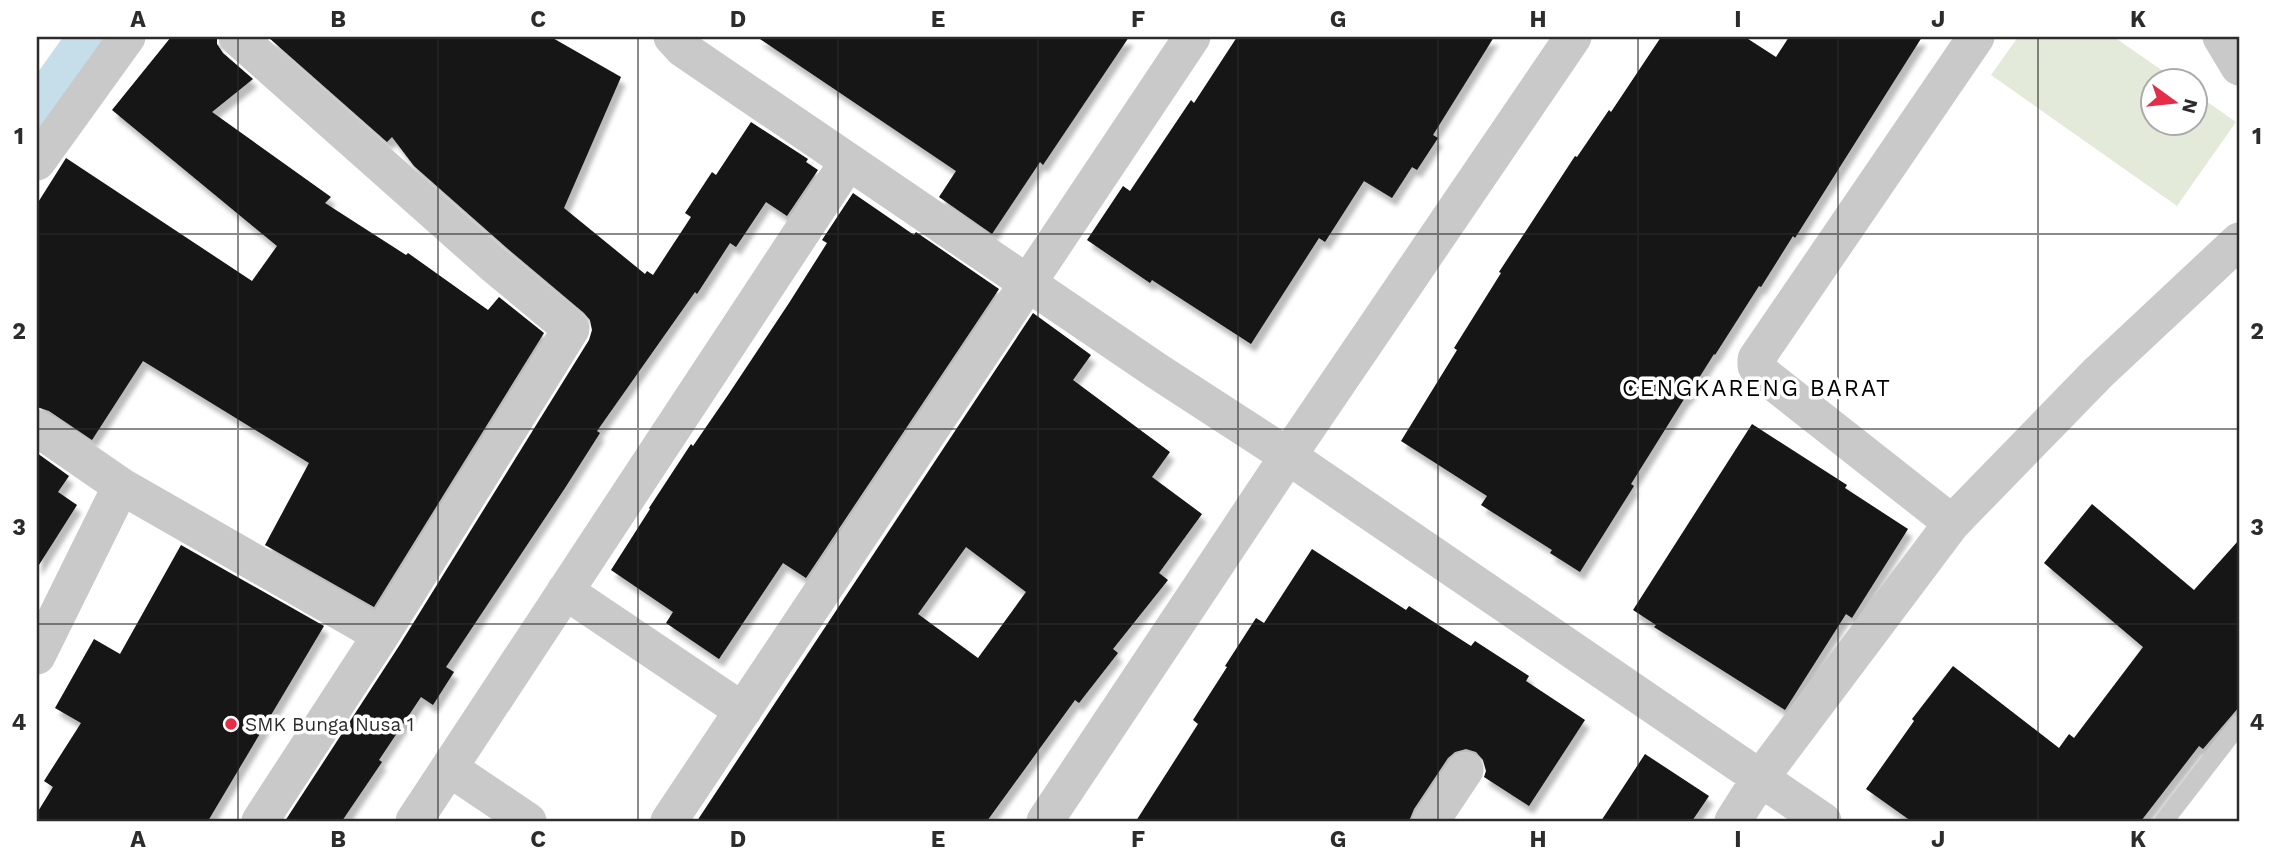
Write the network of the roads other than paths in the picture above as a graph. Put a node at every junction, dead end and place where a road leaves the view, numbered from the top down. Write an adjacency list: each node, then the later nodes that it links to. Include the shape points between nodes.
1 (127, 37): 9 (street)
2 (237, 37): 18 (street, via 571,329)
3 (672, 37): 10 (street)
4 (1192, 37): 12 (street)
5 (1573, 37): 14 (street)
6 (1976, 37): 16 (street, via 1756,359 1756,366)
7 (2221, 37): 8 (street)
8 (2239, 67)
9 (37, 162)
10 (848, 162): 12 (street); 17 (street)
11 (2239, 241): 16 (street, via 2098,373)
12 (1028, 283): 14 (street); 20 (street)
13 (37, 428): 15 (street)
14 (1288, 456): 24 (street); 29 (street)
15 (121, 486): 18 (street); 19 (street)
16 (1952, 523): 24 (street)
17 (565, 591): 20 (street); 22 (street)
18 (381, 635): 25 (street)
19 (37, 656)
20 (743, 711): 28 (street)
21 (2239, 724): 33 (lane)
22 (449, 768): 26 (street); 27 (street)
23 (1465, 770): 30 (street)
24 (1761, 777): 31 (street); 32 (street)
25 (260, 821)
26 (414, 821)
27 (528, 821)
28 (669, 821)
29 (1045, 821)
30 (1431, 821)
31 (1733, 821)
32 (1823, 821)
33 (2164, 821)

